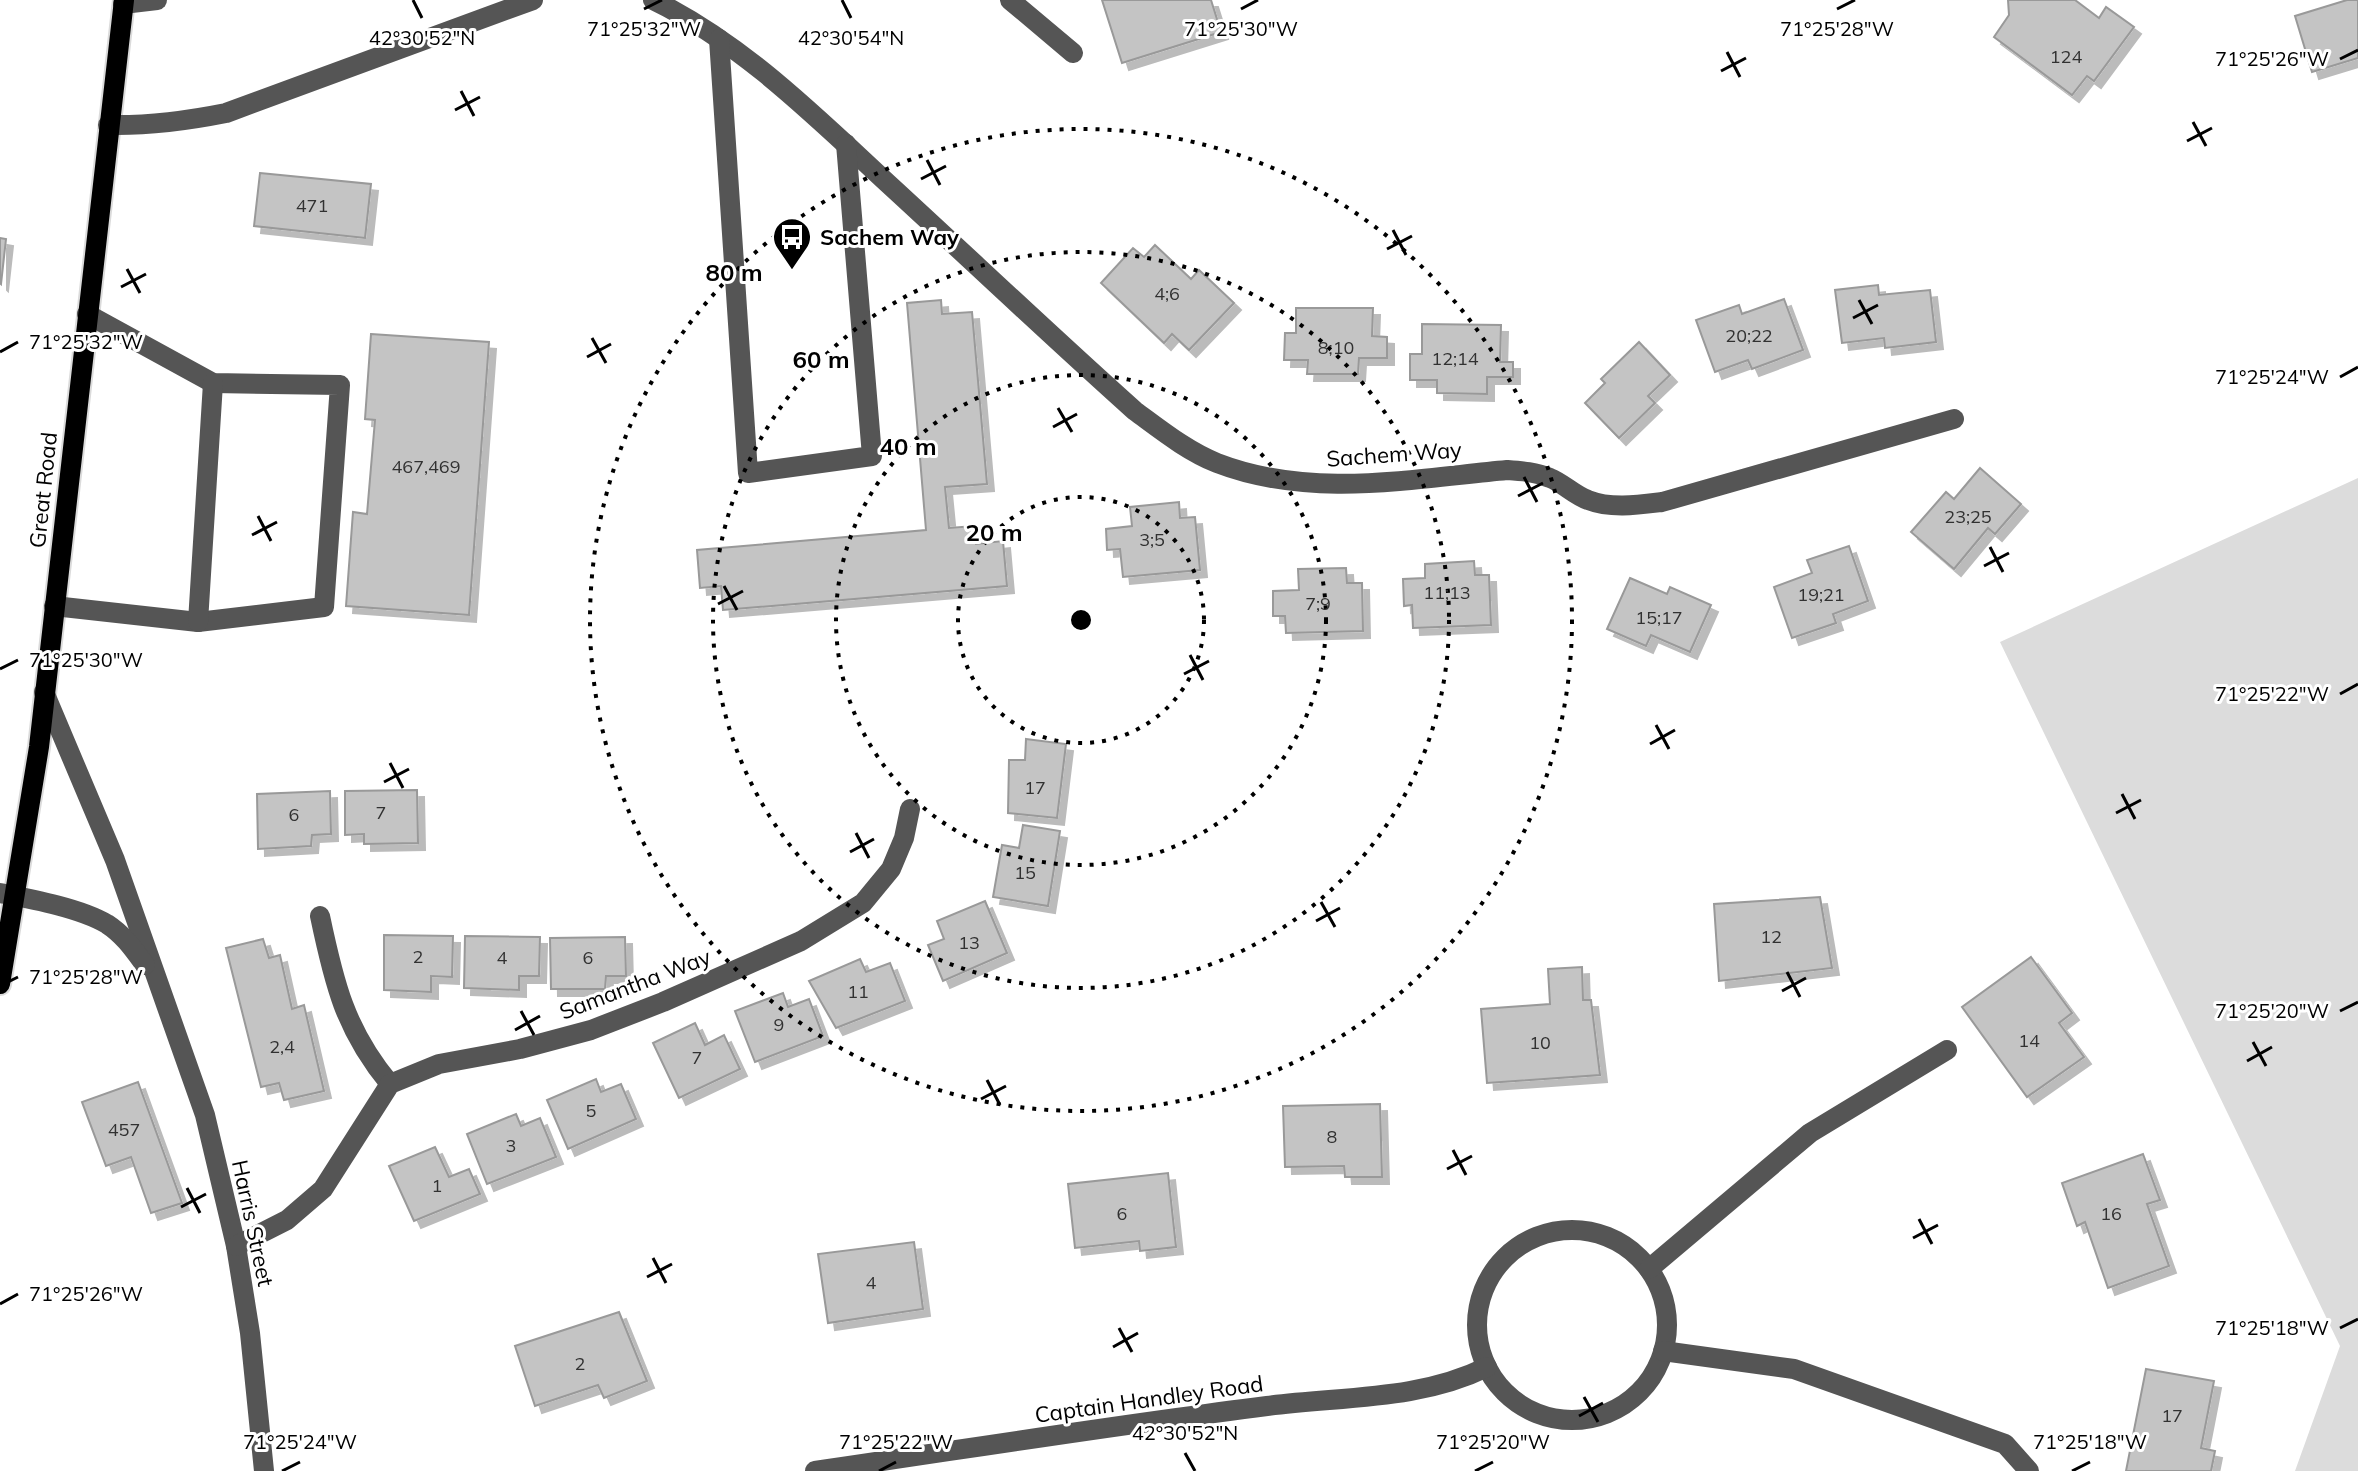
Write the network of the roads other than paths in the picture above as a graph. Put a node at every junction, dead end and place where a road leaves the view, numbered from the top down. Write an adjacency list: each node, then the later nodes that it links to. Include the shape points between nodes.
1 (157, 0): 5 (street)
2 (533, 0): 8 (street, via 226,113 142,126)
3 (653, 0): 6 (street, Sachem Way)
4 (1010, 0): 7 (street)
5 (124, 2): 8 (main road, Great Road)
6 (719, 39): 9 (street, Sachem Way); 9 (street, via 748,473 872,456)
7 (1073, 53)
8 (108, 125): 10 (main road, Great Road)
9 (846, 144): 12 (street, Sachem Way, via 1135,411 1215,462 1256,475 1346,485 1526,471 1587,500 1635,505 1662,502)
10 (87, 314): 11 (street); 13 (main road, Great Road)
11 (213, 383): 14 (street); 14 (street, via 340,385 324,607)
12 (1954, 419)
13 (54, 606): 14 (street); 15 (main road, Great Road)
14 (198, 622)
15 (44, 692): 17 (main road, Great Road, via 39,747); 20 (street, Harris Street)
16 (910, 809): 22 (street, Samantha Way, via 891,869 863,903 801,941 591,1030 439,1064)
17 (8, 895): 19 (main road, Great Road); 20 (street, Harris Street, via 107,924 128,941)
18 (320, 916): 22 (street, via 335,985 352,1027)
19 (0, 984)
20 (164, 993): 23 (street, Harris Street, via 205,1115)
21 (1947, 1050): 24 (street, via 1810,1133)
22 (390, 1084): 23 (street, via 323,1189 287,1220)
23 (236, 1246): 27 (street, Harris Street)
24 (1649, 1269): 25 (street, via 1667,1321); 26 (street, via 1630,1250 1595,1232 1556,1231 1519,1245 1491,1273 1478,1309 1479,1349)
25 (1663, 1351): 26 (street, via 1634,1398 1595,1418 1574,1420 1532,1412 1498,1386); 29 (street, via 1794,1369 2005,1444)
26 (1487, 1367): 28 (street, Captain Handley Road, via 1458,1382 1390,1395 1267,1406)
27 (264, 1471)
28 (815, 1471)
29 (2029, 1471)

